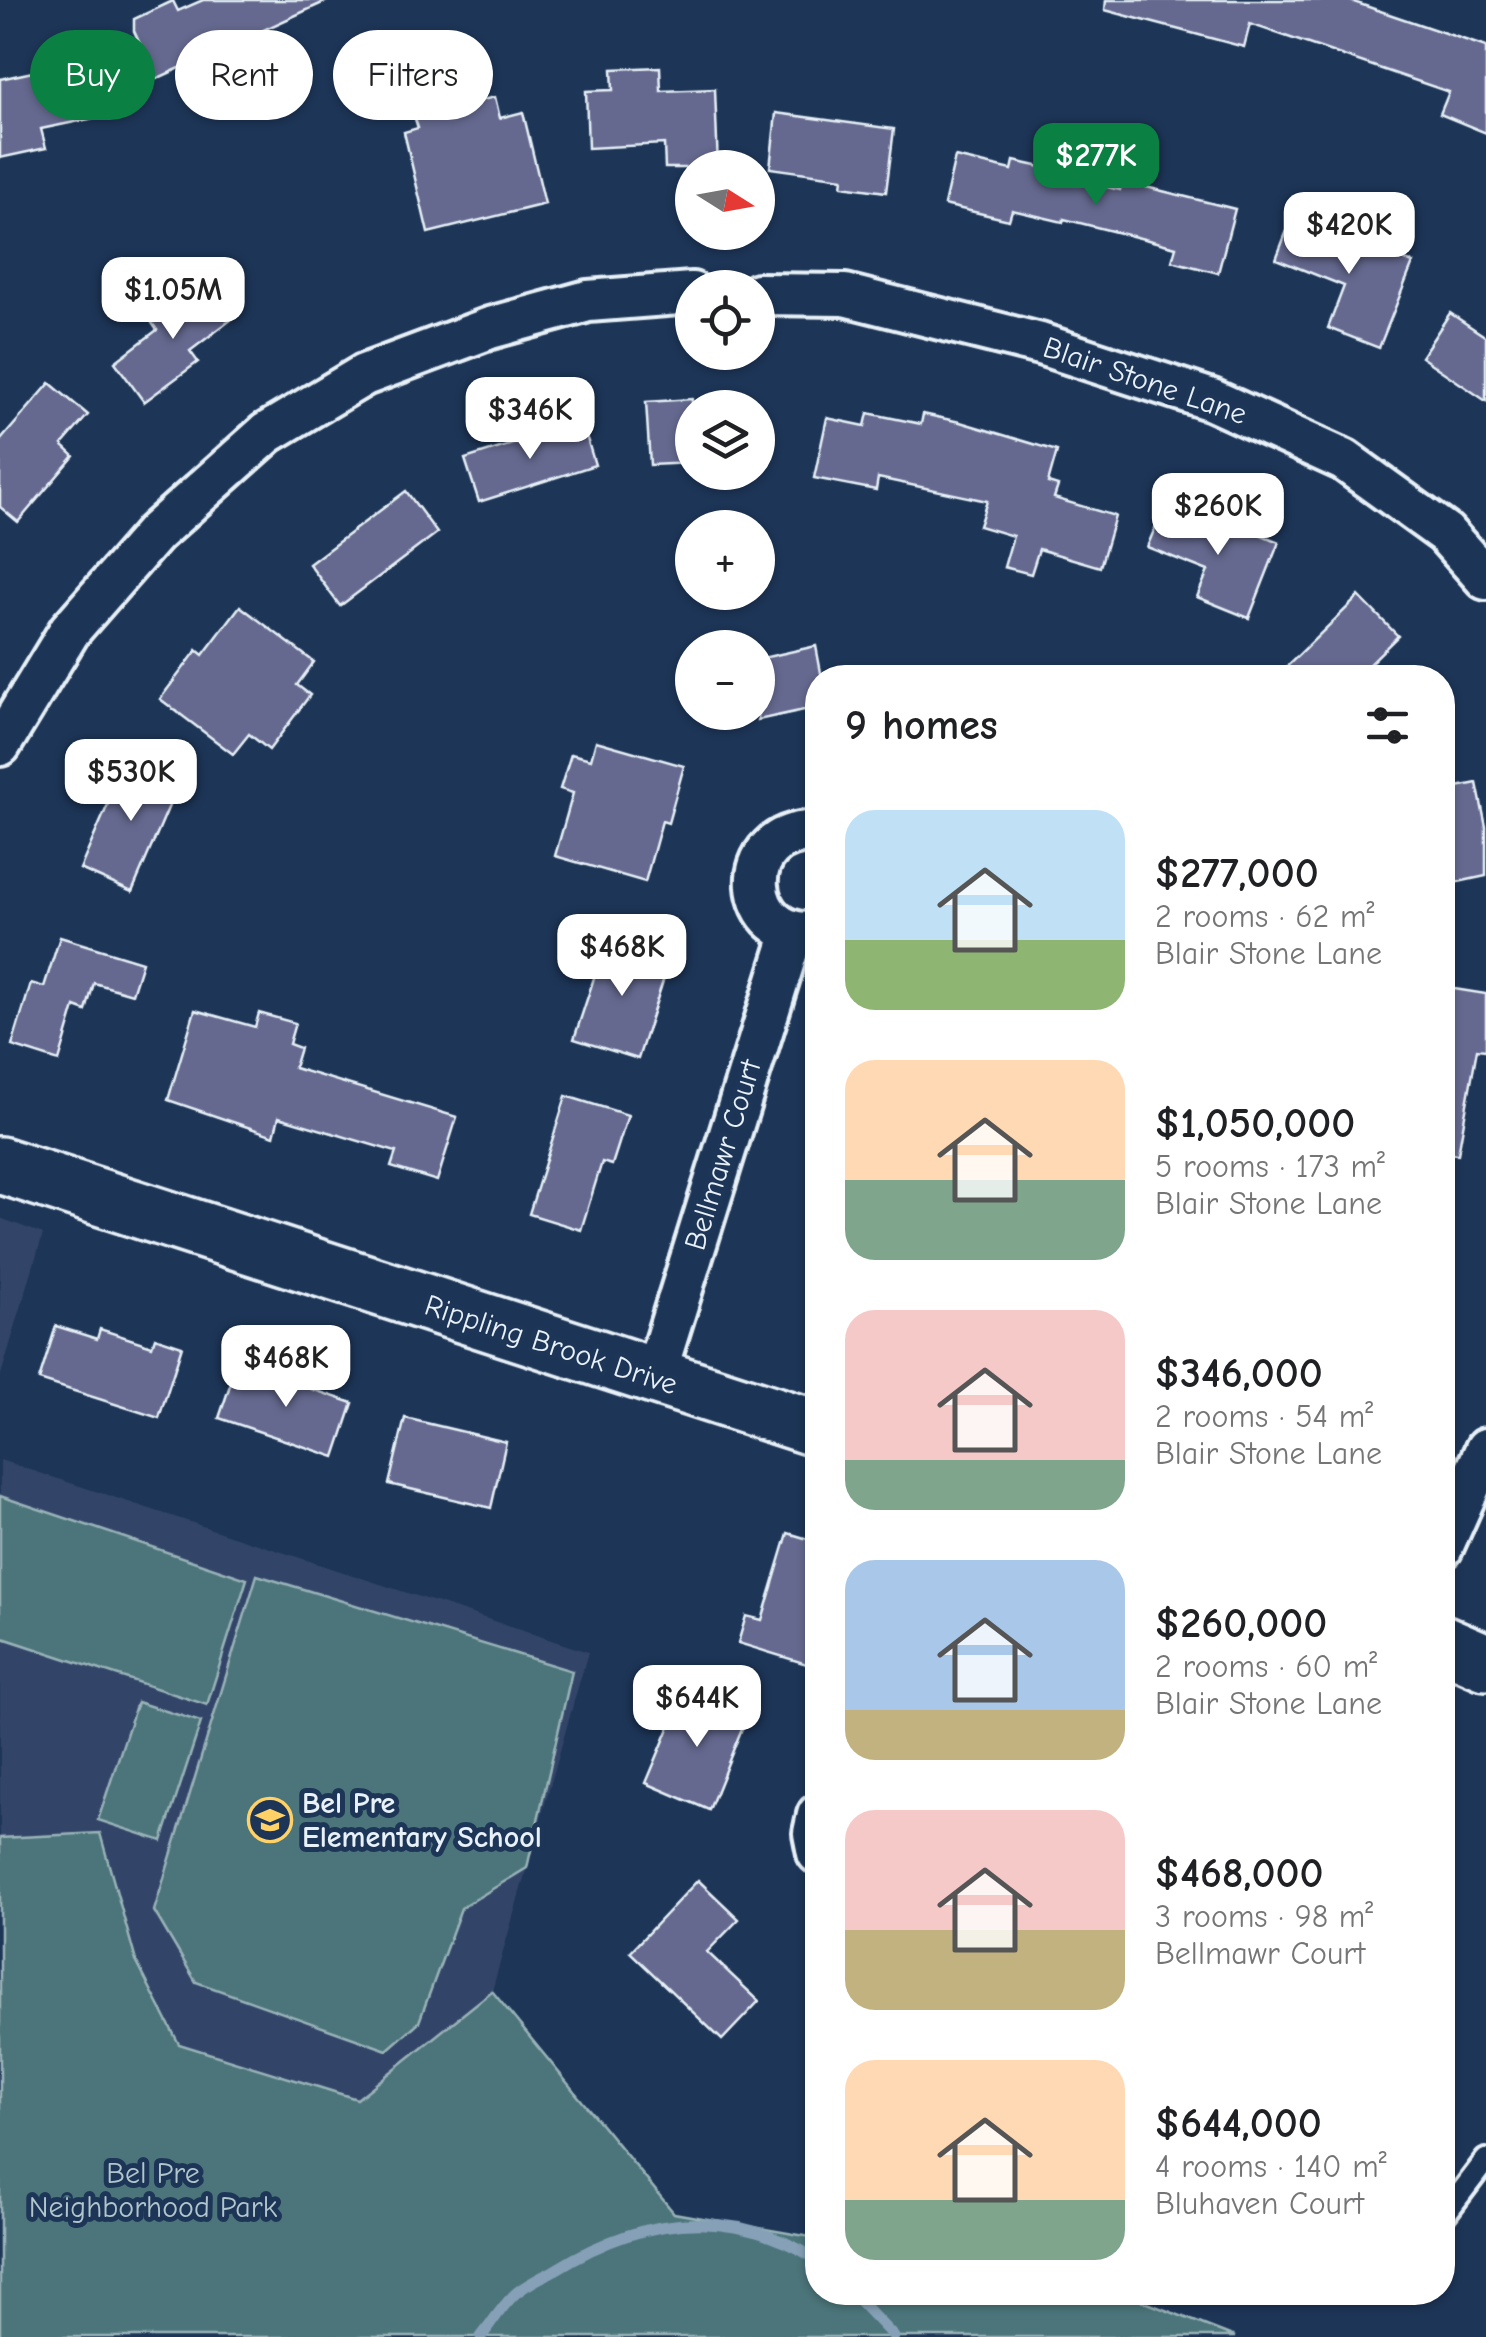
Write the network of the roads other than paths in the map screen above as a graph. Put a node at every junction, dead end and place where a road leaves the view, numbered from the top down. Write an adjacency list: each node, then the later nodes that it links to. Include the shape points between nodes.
1 (675, 294): 4 (street, via 588,302 490,328 364,376 267,433 155,533 70,630)
2 (775, 294): 3 (street, Blair Stone Lane, via 846,295 1040,344 1212,400 1344,460 1445,533)
3 (1486, 578)
4 (0, 746)
5 (805, 834): 6 (street, Bellmawr Court, via 784,837 760,862 756,878 764,912)
6 (805, 932): 8 (street, Bellmawr Court)
7 (2, 1173): 8 (street, Rippling Brook Drive)
8 (654, 1378): 9 (street, Rippling Brook Drive)
9 (805, 1426)
10 (1486, 1450): 11 (street)
11 (1455, 1519)
12 (1455, 1649): 13 (street)
13 (1486, 1662)
14 (1486, 2160): 15 (lane)
15 (1455, 2201)

